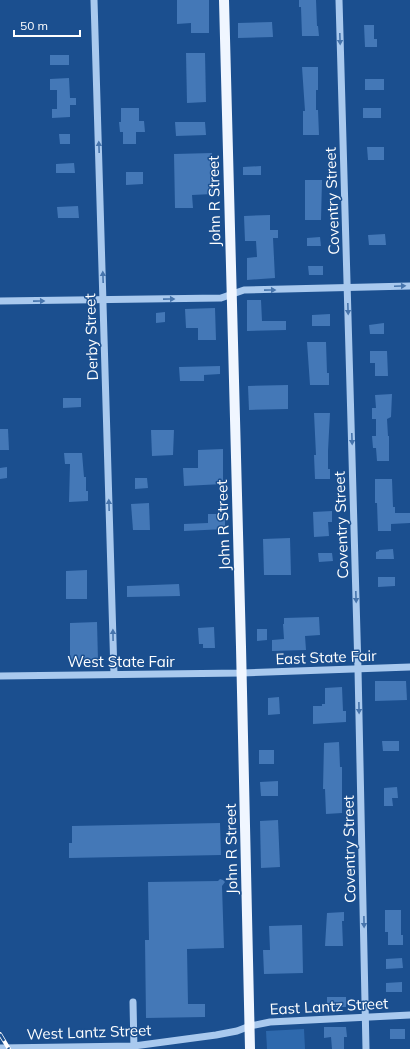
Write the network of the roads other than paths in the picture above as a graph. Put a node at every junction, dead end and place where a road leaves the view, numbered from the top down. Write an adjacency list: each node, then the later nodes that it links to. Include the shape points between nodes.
1 (94, 0): 7 (street, Derby Street, one-way to 1)
2 (224, 0): 6 (main road, John R Street)
3 (339, 0): 5 (street, Coventry Street, one-way to 5)
4 (410, 286): 5 (street, one-way to 4)
5 (347, 288): 6 (street, one-way to 5, via 244,290); 10 (street, Coventry Street, one-way to 10)
6 (232, 295): 7 (street, one-way to 6, via 221,298); 11 (main road, John R Street)
7 (103, 300): 8 (street, one-way to 7); 12 (street, Derby Street, one-way to 7)
8 (0, 301)
9 (410, 667): 10 (street, East State Fair)
10 (358, 669): 11 (street, East State Fair); 16 (street, Coventry Street, one-way to 16)
11 (242, 673): 12 (street, West State Fair); 17 (main road, John R Street)
12 (114, 674): 13 (street, West State Fair)
13 (0, 676)
14 (133, 1002): 18 (street)
15 (410, 1015): 16 (street, East Lantz Street)
16 (366, 1017): 17 (street, East Lantz Street, via 270,1022); 21 (street, Coventry Street)
17 (250, 1026): 18 (street, West Lantz Street, via 216,1035); 20 (main road, John R Street)
18 (134, 1047): 19 (street, West Lantz Street)
19 (0, 1048)
20 (250, 1049)
21 (366, 1049)

